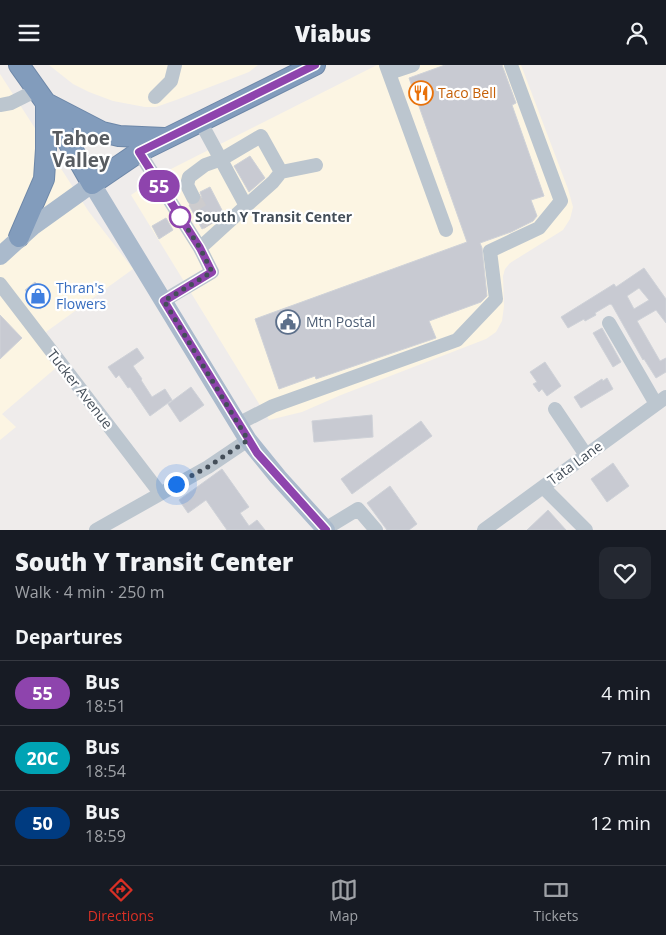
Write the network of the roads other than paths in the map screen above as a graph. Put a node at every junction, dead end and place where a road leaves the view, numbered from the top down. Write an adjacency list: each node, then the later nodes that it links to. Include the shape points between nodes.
1 (19, 65): 7 (highway)
2 (175, 65): 8 (street, via 171,81)
3 (315, 65): 10 (highway)
4 (414, 65): 6 (street)
5 (511, 65): 28 (street, via 561,201 539,229 490,251 496,299 458,341 273,407)
6 (388, 69): 19 (street)
7 (41, 97): 9 (street); 11 (highway, via 102,132); 16 (highway); 20 (highway, via 46,149 44,179)
8 (155, 97)
9 (0, 105)
10 (200, 121): 11 (highway); 13 (street)
11 (166, 139): 12 (highway)
12 (139, 152): 16 (highway); 21 (street)
13 (222, 159): 15 (street, via 261,136); 17 (street, via 205,165 189,177 187,185); 18 (street)
14 (316, 165): 15 (street)
15 (281, 171): 18 (street)
16 (92, 184): 20 (main road); 24 (main road)
17 (193, 197)
18 (246, 207): 21 (street, via 213,229)
19 (446, 229)
20 (19, 237): 22 (main road)
21 (200, 248): 24 (street, via 212,272)
22 (0, 256)
23 (0, 285): 32 (street, Tucker Avenue)
24 (164, 301): 28 (main road)
25 (609, 323): 26 (street)
26 (661, 400): 30 (street, Tata Lane)
27 (555, 409): 30 (street)
28 (238, 424): 29 (main road)
29 (248, 440): 32 (street); 35 (main road)
30 (586, 455): 31 (street, Tata Lane)
31 (543, 487): 33 (street, Tata Lane); 37 (street)
32 (160, 493): 34 (street)
33 (493, 528)
34 (96, 530)
35 (326, 530): 36 (street, via 358,509)
36 (376, 530)
37 (586, 530)

